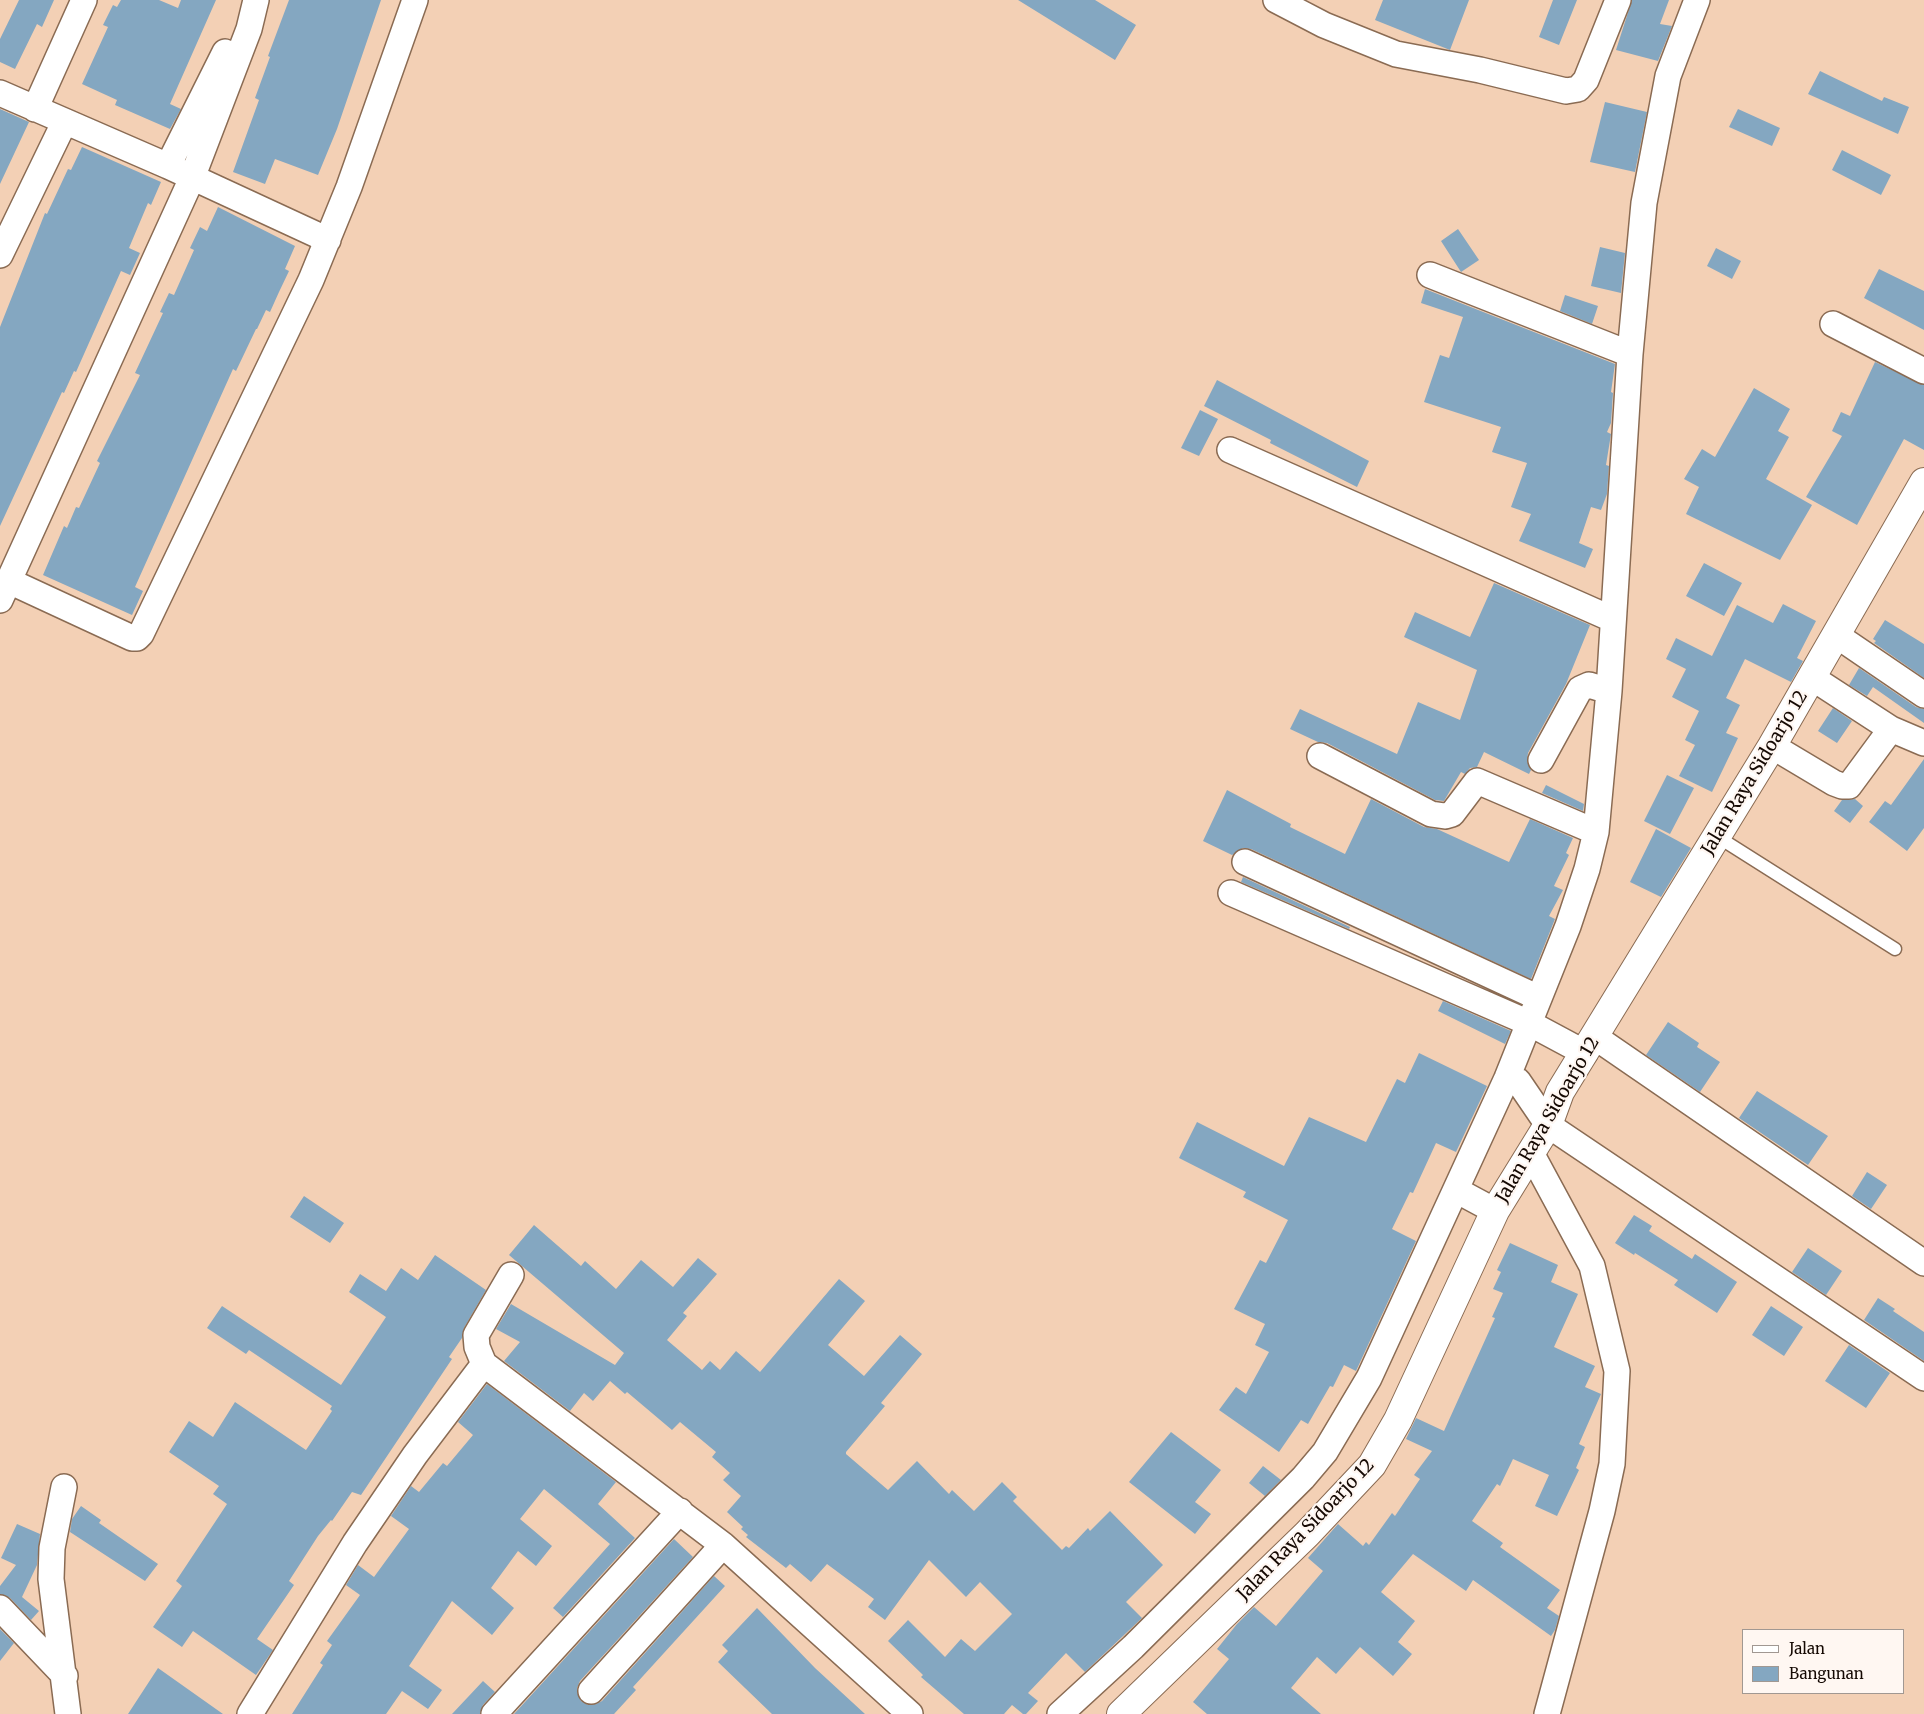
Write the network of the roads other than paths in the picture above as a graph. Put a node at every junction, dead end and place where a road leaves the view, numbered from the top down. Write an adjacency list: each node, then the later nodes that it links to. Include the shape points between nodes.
1 (84, 0): 8 (street)
2 (255, 0): 10 (street, via 239,25); 11 (street, via 249,29)
3 (415, 0): 12 (street)
4 (1276, 0): 5 (street, via 1324,25 1396,54 1566,91 1582,86)
5 (1618, 0)
6 (1694, 1): 16 (street, via 1668,76 1657,128 1644,204)
7 (0, 93): 8 (street)
8 (35, 109): 9 (street)
9 (64, 122): 10 (street); 13 (street)
10 (168, 166): 11 (street)
11 (192, 178): 12 (street); 20 (street)
12 (328, 240): 20 (street, via 141,634 132,638)
13 (0, 255)
14 (1430, 275): 16 (street)
15 (1833, 324): 17 (street)
16 (1630, 354): 21 (street)
17 (1924, 371)
18 (1230, 450): 21 (street)
19 (1924, 482): 22 (main road, Jalan Raya Sidoarjo 12)
20 (5, 591)
21 (1612, 619): 24 (street)
22 (1836, 635): 23 (main road, Jalan Raya Sidoarjo 12); 25 (street)
23 (1811, 677): 26 (street); 28 (main road, Jalan Raya Sidoarjo 12)
24 (1609, 691): 30 (street, via 1589,685 1580,689); 31 (street)
25 (1924, 695)
26 (1891, 729): 27 (street); 28 (street, via 1849,786 1834,782)
27 (1924, 743)
28 (1772, 746): 32 (main road, Jalan Raya Sidoarjo 12)
29 (1320, 756): 31 (street, via 1431,814 1452,814 1477,781)
30 (1542, 760)
31 (1596, 832): 36 (street, via 1572,916)
32 (1718, 837): 35 (lane); 37 (main road, Jalan Raya Sidoarjo 12)
33 (1246, 862): 36 (street)
34 (1231, 893): 37 (street)
35 (1895, 948)
36 (1539, 998): 37 (street)
37 (1565, 1038): 38 (street); 39 (main road, Jalan Raya Sidoarjo 12, via 1560,1092); 42 (street)
38 (1517, 1085): 39 (street); 41 (street)
39 (1544, 1120): 40 (main road, Jalan Raya Sidoarjo 12); 45 (street)
40 (1531, 1153): 41 (main road, Jalan Raya Sidoarjo 12); 58 (street, via 1592,1266 1617,1371 1610,1473)
41 (1474, 1199): 56 (street, via 1325,1452 1304,1478 1133,1647); 57 (main road, Jalan Raya Sidoarjo 12, via 1398,1420 1372,1465 1306,1534)
42 (1924, 1263)
43 (511, 1275): 44 (street, via 476,1336)
44 (484, 1364): 47 (street); 53 (street, via 354,1543)
45 (1924, 1378)
46 (64, 1487): 50 (street, via 52,1548 51,1578)
47 (680, 1511): 48 (street); 54 (street)
48 (723, 1545): 51 (street); 55 (street)
49 (0, 1608): 50 (street)
50 (65, 1676): 52 (street)
51 (591, 1691)
52 (68, 1714)
53 (250, 1714)
54 (494, 1714)
55 (910, 1714)
56 (1060, 1714)
57 (1121, 1714)
58 (1547, 1714)

